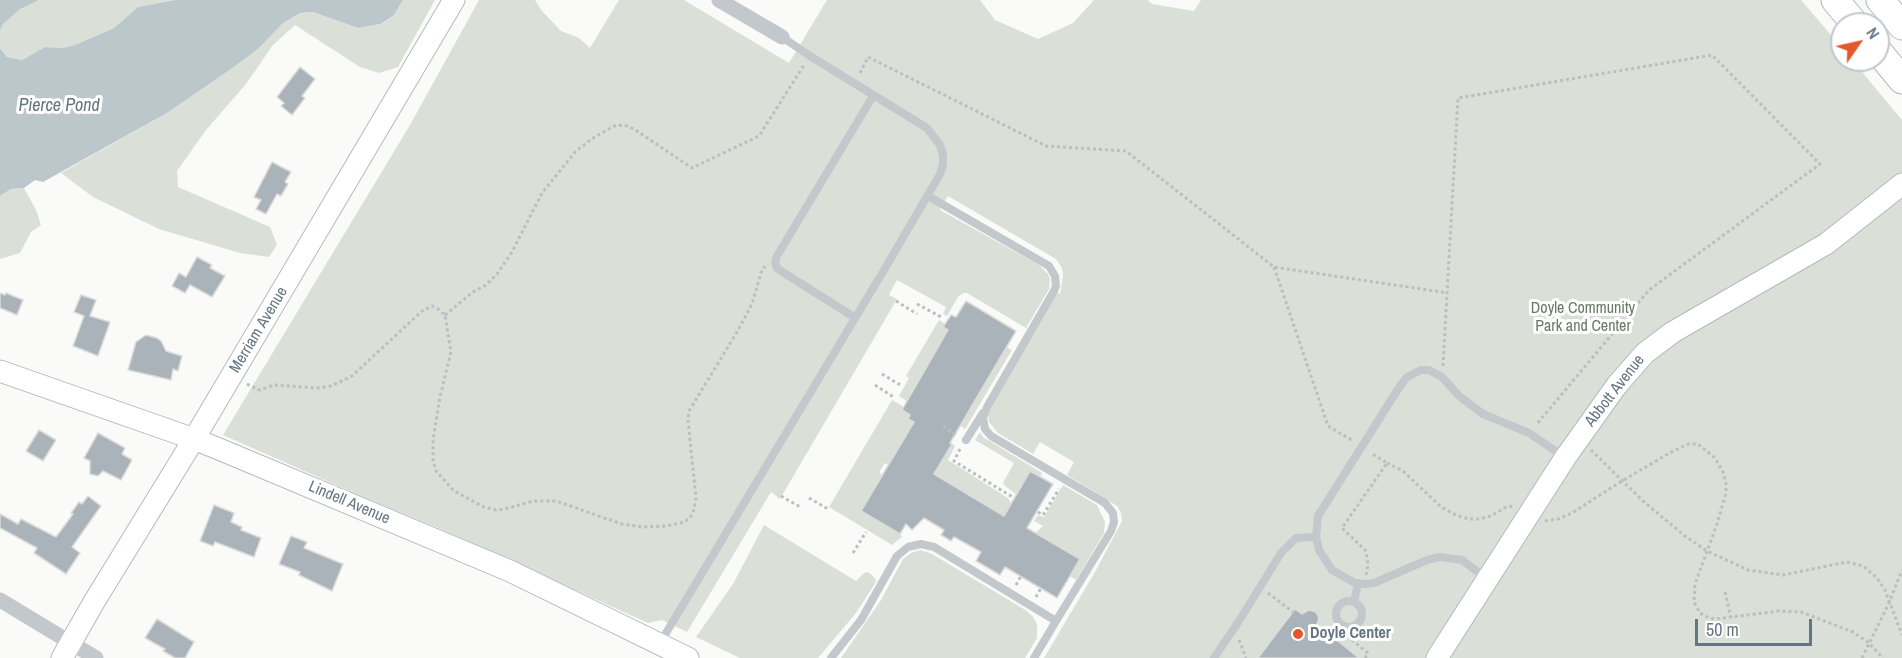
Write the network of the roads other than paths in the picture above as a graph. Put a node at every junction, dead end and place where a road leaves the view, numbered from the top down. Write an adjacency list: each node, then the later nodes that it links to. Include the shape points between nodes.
1 (454, 0): 16 (street, Merriam Avenue)
2 (719, 0): 7 (street)
3 (1835, 0): 5 (highway)
4 (1880, 0): 6 (highway)
5 (1845, 12)
6 (1902, 26)
7 (782, 37): 10 (lane)
8 (1890, 66): 9 (highway)
9 (1902, 80)
10 (873, 96): 12 (lane, via 927,128 940,145 943,164); 13 (lane, via 776,260 781,272)
11 (1902, 184): 18 (street, Abbott Avenue, via 1826,244 1672,332 1645,353 1617,384)
12 (927, 196): 13 (lane); 15 (lane, via 1049,266 1055,276 1054,291)
13 (854, 317): 26 (lane)
14 (0, 371): 16 (street, Lindell Avenue)
15 (987, 406): 17 (lane); 24 (lane, via 983,424 991,436 1105,503 1113,513 1111,531)
16 (194, 439): 25 (street, Merriam Avenue); 26 (street, Lindell Avenue, via 510,571)
17 (966, 440)
18 (1565, 458): 19 (lane, via 1529,433 1483,414 1442,377 1429,370 1413,372 1318,516); 20 (street, Abbott Avenue)
19 (1316, 537): 21 (lane, via 1332,570); 31 (lane, via 1292,541 1281,553)
20 (1488, 579): 21 (lane, via 1462,560 1440,557 1374,583); 32 (street, Abbott Avenue)
21 (1358, 583): 23 (lane)
22 (0, 600): 25 (street)
23 (1354, 602)
24 (1056, 621): 29 (lane, via 926,544 916,545 893,562 861,620); 30 (lane)
25 (66, 651): 27 (street)
26 (655, 651): 28 (street, Lindell Avenue)
27 (96, 658)
28 (688, 658)
29 (831, 658)
30 (1034, 658)
31 (1214, 658)
32 (1437, 658)

